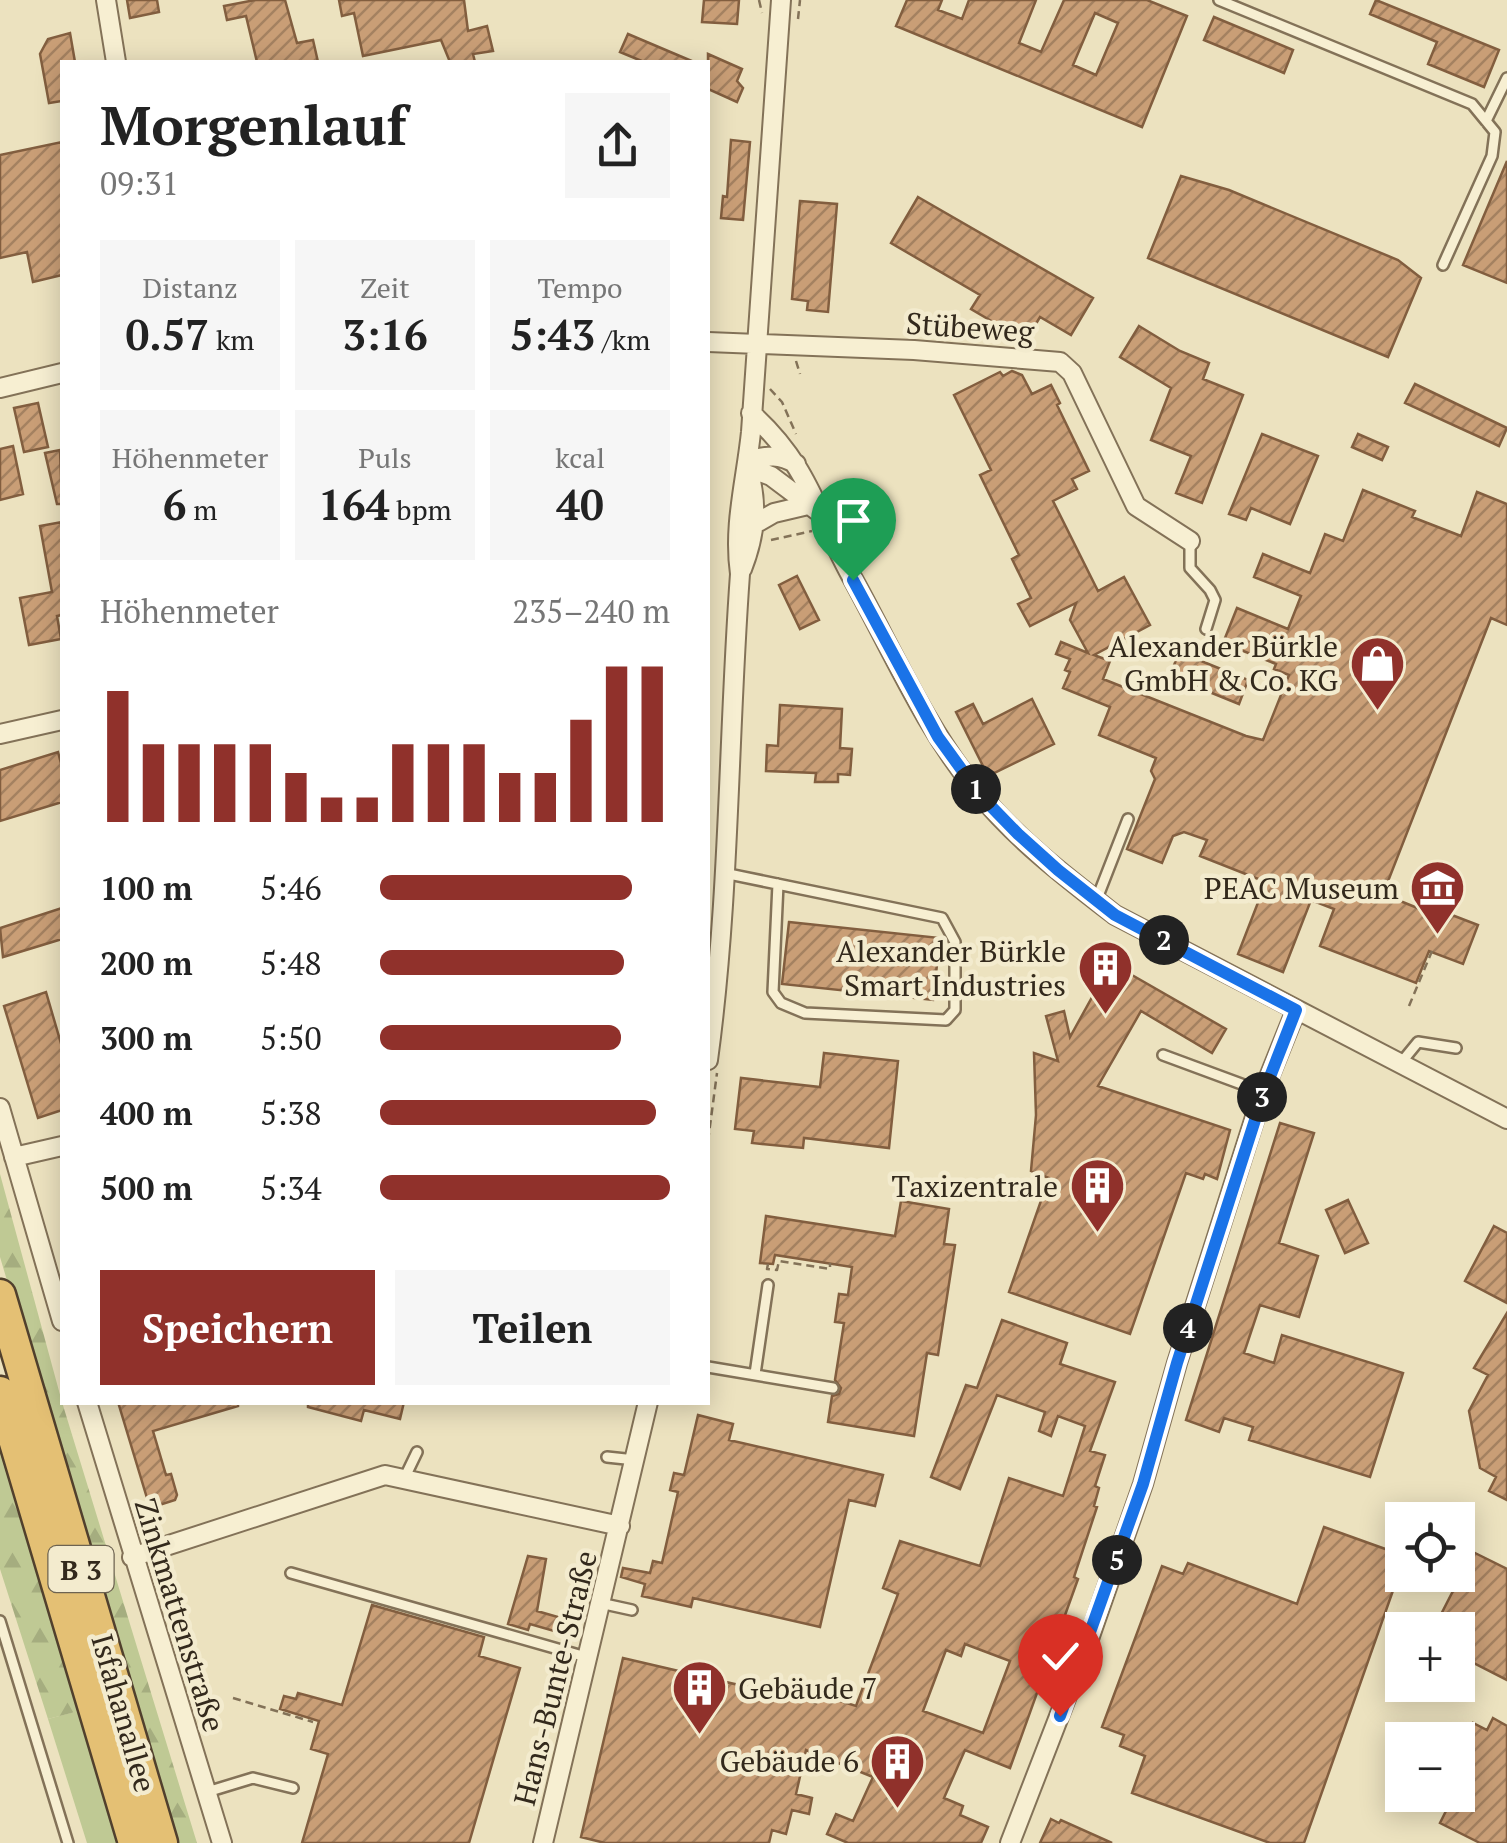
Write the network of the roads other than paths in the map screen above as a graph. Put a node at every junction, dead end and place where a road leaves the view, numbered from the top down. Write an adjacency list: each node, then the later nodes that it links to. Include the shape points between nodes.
1 (106, 0): 4 (street)
2 (781, 0): 9 (street)
3 (1219, 0): 6 (lane, via 1472,104)
4 (116, 60)
5 (1507, 78): 6 (lane)
6 (1486, 122): 7 (lane, via 1495,132 1492,156)
7 (1443, 265)
8 (710, 342): 9 (street, Stübeweg)
9 (755, 344): 12 (street); 17 (street, Stübeweg, via 1060,362 1072,373 1136,506)
10 (60, 373): 11 (street)
11 (0, 388)
12 (751, 413): 13 (street); 14 (street)
13 (748, 464): 14 (street, via 784,456); 15 (street); 16 (street, via 756,498); 18 (street, via 738,514)
14 (801, 471): 15 (street)
15 (820, 516): 16 (street, via 774,512); 25 (street, via 958,766 1018,834)
16 (752, 525): 18 (street)
17 (1190, 542): 19 (lane, via 1190,568 1215,600)
18 (740, 574): 23 (street)
19 (1206, 628)
20 (60, 720): 21 (street)
21 (0, 734)
22 (1128, 819): 25 (lane)
23 (724, 873): 24 (lane); 27 (street)
24 (778, 884): 24 (lane, via 773,992 780,1004 805,1013 946,1020 955,1010 956,942 942,918)
25 (1096, 900): 26 (street)
26 (1296, 1010): 30 (street); 31 (street)
27 (710, 1043)
28 (1456, 1048): 30 (lane, via 1418,1042)
29 (1163, 1055): 31 (lane)
30 (1400, 1064): 33 (street)
31 (1264, 1092): 63 (street, via 1143,1484)
32 (0, 1108): 35 (street)
33 (1507, 1120)
34 (60, 1146): 35 (street)
35 (14, 1156): 38 (street)
36 (768, 1285): 40 (lane)
37 (0, 1295): 60 (highway, Isfahanallee / B 3)
38 (60, 1314)
39 (710, 1367): 40 (lane)
40 (755, 1374): 41 (lane)
41 (834, 1388)
42 (0, 1392): 59 (highway, Isfahanallee / B 3)
43 (87, 1405): 50 (street, Zinkmattenstraße)
44 (647, 1405): 47 (street, Hans-Bunte-Straße)
45 (418, 1452): 48 (lane)
46 (607, 1457): 47 (lane)
47 (635, 1460): 49 (street, Hans-Bunte-Straße)
48 (404, 1479): 49 (street, Hans-Bunte-Straße); 50 (street, Hans-Bunte-Straße, via 385,1475)
49 (620, 1526): 52 (street, Hans-Bunte-Straße)
50 (132, 1556): 57 (street, Zinkmattenstraße)
51 (292, 1572): 55 (lane)
52 (600, 1603): 53 (lane); 55 (street, Hans-Bunte-Straße)
53 (632, 1610)
54 (0, 1621): 58 (lane)
55 (589, 1658): 62 (street, Hans-Bunte-Straße)
56 (293, 1788): 57 (lane, via 252,1778)
57 (207, 1792): 61 (street, Zinkmattenstraße)
58 (68, 1843)
59 (134, 1843)
60 (162, 1843)
61 (222, 1843)
62 (543, 1843)
63 (1010, 1843)

